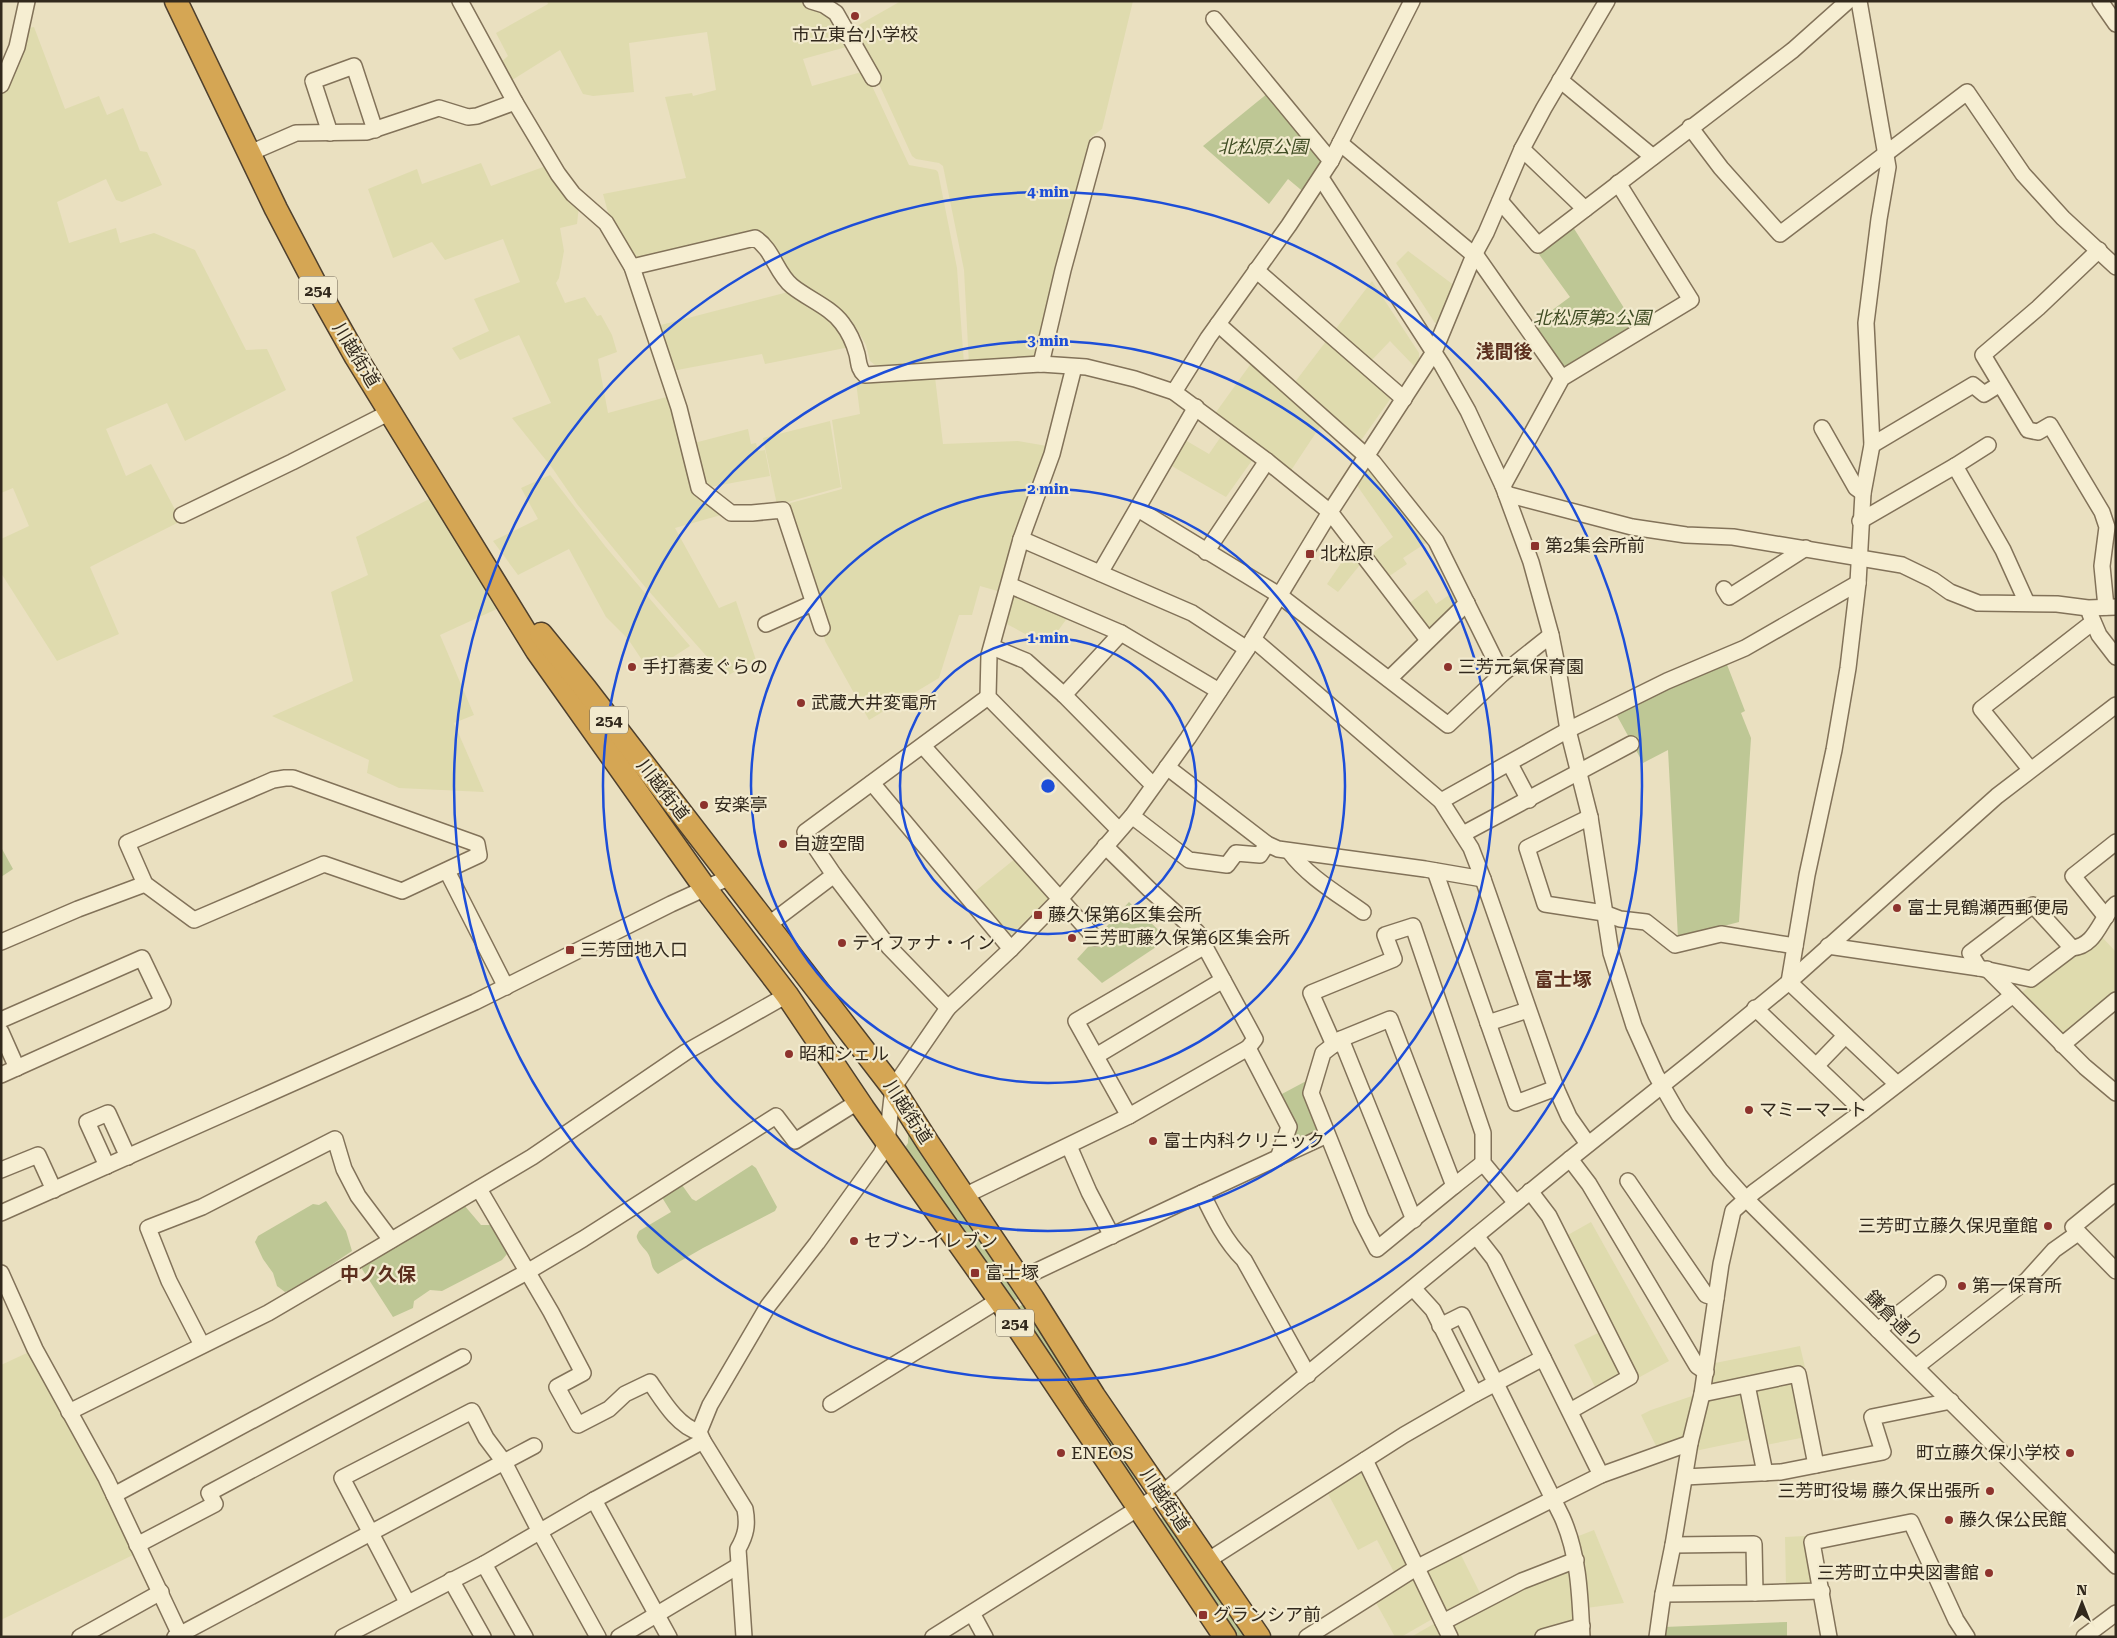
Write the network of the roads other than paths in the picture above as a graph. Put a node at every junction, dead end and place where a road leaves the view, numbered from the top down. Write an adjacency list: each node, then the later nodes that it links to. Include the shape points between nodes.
1 (27, 1): 14 (street, via 17,47)
2 (176, 1): 22 (highway, 川越街道 / 254)
3 (460, 1): 15 (street)
4 (811, 1): 12 (street, via 836,13)
5 (1412, 1): 19 (street)
6 (1607, 1): 13 (street)
7 (1848, 1): 16 (street, via 1793,50)
8 (1859, 1): 23 (street)
9 (2100, 1): 11 (street)
10 (1214, 19): 25 (street)
11 (2116, 24)
12 (874, 78)
13 (1560, 80): 21 (street); 24 (street)
14 (1, 85)
15 (515, 102): 17 (street, via 468,117 440,108); 32 (street, via 558,174 573,194 606,224)
16 (1690, 127): 23 (street, via 1780,234); 24 (street)
17 (375, 130): 18 (street); 18 (street, via 354,66 313,82)
18 (330, 132): 22 (street, via 296,133)
19 (1340, 143): 25 (street); 31 (street)
20 (1097, 145): 37 (street)
21 (1522, 149): 28 (street); 29 (street)
22 (250, 153): 44 (highway, 川越街道 / 254, via 320,293)
23 (1887, 154): 30 (street, via 1967,92 2023,174); 46 (street, via 1888,167 1878,219 1866,323)
24 (1653, 157): 27 (street)
25 (1331, 161): 26 (street)
26 (1321, 178): 34 (street); 36 (street, 鎌倉通り)
27 (1618, 183): 29 (street); 39 (street, via 1691,300)
28 (1500, 201): 29 (street, via 1538,245); 31 (street)
29 (1586, 209)
30 (2098, 250): 33 (street); 40 (street, via 1983,355)
31 (1474, 254): 36 (street); 39 (street)
32 (632, 267): 37 (street, via 755,238 766,248 782,276 792,286 841,321 854,344 860,370 865,374); 68 (street, via 679,408 699,488 731,513 783,510)
33 (2116, 267)
34 (1256, 270): 35 (street); 42 (street)
35 (1218, 324): 41 (street); 48 (street)
36 (1434, 352): 42 (street); 51 (street, 鎌倉通り, via 1468,410)
37 (1041, 364): 38 (street)
38 (1074, 367): 41 (street, via 1135,379); 58 (street, via 1052,454)
39 (1562, 378): 51 (street)
40 (2000, 384): 46 (street, via 1984,394 1973,385); 54 (street, via 2028,430 2038,432 2050,425)
41 (1174, 392): 43 (street)
42 (1404, 399): 48 (street)
43 (1196, 407): 49 (street); 53 (street)
44 (390, 412): 56 (street); 62 (highway, 川越街道 / 254)
45 (1822, 428): 52 (street, via 1856,488)
46 (1872, 445): 52 (street)
47 (1988, 445): 50 (street)
48 (1366, 455): 55 (street); 69 (street, via 1436,541)
49 (1267, 461): 55 (street); 60 (street)
50 (1955, 466): 57 (street); 70 (street, via 2003,550)
51 (1504, 490): 59 (street, via 1632,528 1733,537); 76 (street, 鎌倉通り, via 1531,562)
52 (1863, 494): 57 (street)
53 (1138, 509): 60 (street); 63 (street)
54 (2109, 509): 71 (street, via 2102,566)
55 (1330, 512): 67 (street); 77 (street)
56 (182, 515)
57 (1860, 522): 61 (street)
58 (1021, 538): 63 (street); 65 (street)
59 (1806, 548): 61 (street); 66 (street, via 1729,597)
60 (1206, 552): 67 (street)
61 (1859, 558): 64 (street); 70 (street, via 1902,565 1950,592 1978,603)
62 (485, 565): 109 (highway, 川越街道 / 254, via 585,688); 112 (highway, 川越街道 / 254, via 536,651)
63 (1100, 572): 78 (street, via 1192,613)
64 (1858, 583): 87 (street, via 1745,648 1667,680); 122 (street, via 1834,750)
65 (1009, 586): 75 (street); 79 (street)
66 (1724, 589)
67 (1279, 595): 78 (street); 82 (street)
68 (813, 602): 73 (street); 74 (street)
69 (1467, 603): 77 (street); 81 (street)
70 (2027, 603): 72 (street, via 2058,604)
71 (2111, 607): 72 (street)
72 (2090, 615): 80 (street, via 2099,635); 92 (street, via 1980,709)
73 (766, 624)
74 (822, 628)
75 (1121, 633): 83 (street); 84 (street)
76 (1551, 635): 81 (street); 87 (street, 鎌倉通り)
77 (1428, 640): 82 (street)
78 (1250, 644): 83 (street); 97 (street)
79 (992, 647): 84 (street, via 1026,661); 85 (street)
80 (2116, 657)
81 (1502, 674): 82 (street, via 1448,725)
82 (1388, 679)
83 (1219, 691): 91 (street)
84 (1064, 694): 95 (street)
85 (988, 697): 89 (street); 100 (street)
86 (2116, 705): 92 (street)
87 (1568, 730): 90 (street); 93 (street, 鎌倉通り)
88 (1631, 744): 93 (street)
89 (923, 746): 94 (street); 113 (street)
90 (1510, 764): 96 (street); 97 (street)
91 (1167, 767): 95 (street); 103 (street)
92 (2030, 769): 123 (street)
93 (1579, 771): 96 (street); 99 (street, 鎌倉通り)
94 (872, 783): 108 (street, via 806,832); 125 (street)
95 (1153, 785): 98 (street)
96 (1529, 800): 101 (street)
97 (1441, 801): 101 (street)
98 (1132, 816): 100 (street); 103 (street, via 1189,860 1227,865 1236,853 1260,855)
99 (1590, 817): 116 (street, 鎌倉通り); 116 (street, via 1527,848 1544,904)
100 (1119, 830): 104 (street)
101 (1464, 834): 110 (street)
102 (2116, 842): 117 (street, via 2073,876)
103 (1267, 844): 105 (street)
104 (1105, 846): 113 (street); 121 (street, via 1197,932)
105 (1289, 851): 106 (street); 115 (street, via 1308,872)
106 (1435, 870): 110 (street); 137 (street)
107 (446, 871): 111 (street, via 402,891 324,864 194,920); 111 (street, via 478,855 477,844 293,778 285,778 273,780 127,843); 129 (street)
108 (834, 875): 118 (street); 133 (street, via 889,947)
109 (730, 877): 112 (street); 118 (highway, 川越街道 / 254)
110 (1483, 879): 135 (street)
111 (145, 884): 120 (street)
112 (705, 888): 129 (street); 130 (highway, 川越街道 / 254)
113 (1060, 899): 119 (street); 125 (street)
114 (2116, 904): 117 (street)
115 (1363, 912)
116 (1604, 913): 122 (street, via 1620,919 1646,922 1675,945 1721,934); 148 (street, 鎌倉通り, via 1623,994)
117 (2106, 917): 124 (street, via 2097,933 2079,947)
118 (768, 925): 149 (highway, 川越街道 / 254)
119 (1095, 938)
120 (1, 942)
121 (1205, 946): 127 (street); 143 (street, via 1076,1021)
122 (1795, 946): 128 (street)
123 (1828, 946): 126 (street); 128 (street)
124 (2072, 948): 126 (street, via 2031,979); 126 (street, via 2033,905 1970,953)
125 (1011, 949): 133 (street)
126 (1983, 969): 131 (street)
127 (1223, 980): 142 (street, via 1255,1039); 143 (street)
128 (1789, 982): 134 (street); 139 (street)
129 (506, 987): 159 (street)
130 (786, 995): 152 (highway, 川越街道 / 254); 167 (street, via 686,1052 561,1138)
131 (2013, 995): 141 (street); 147 (street)
132 (2114, 1005): 141 (street)
133 (948, 1008): 149 (street)
134 (1755, 1008): 144 (street); 148 (street)
135 (1528, 1010): 137 (street); 150 (street)
136 (1, 1020): 145 (street, via 142,958 163,1002)
137 (1488, 1023): 150 (street, via 1516,1103)
138 (1, 1032): 145 (street)
139 (1845, 1036): 144 (street); 147 (street)
140 (1337, 1042): 155 (street, via 1323,1053 1311,1093); 162 (street, via 1312,993 1394,959 1385,935 1413,926 1483,1133); 166 (street, via 1390,1019); 176 (street)
141 (2062, 1045): 151 (street)
142 (1248, 1048): 154 (street); 160 (street, via 1289,1127)
143 (1096, 1056): 154 (street)
144 (1816, 1066): 153 (street)
145 (17, 1068): 146 (street)
146 (1, 1075)
147 (1898, 1084): 153 (street)
148 (1662, 1086): 157 (street); 173 (street, 鎌倉通り, via 1699,1143)
149 (893, 1088): 156 (street); 172 (highway, 川越街道 / 254)
150 (1556, 1088): 157 (street, via 1568,1118)
151 (2116, 1093)
152 (858, 1101): 156 (highway, 川越街道 / 254); 182 (street, via 795,1141 776,1116 583,1240)
153 (1863, 1111): 173 (street)
154 (1129, 1116): 158 (street)
155 (1327, 1134): 160 (street); 176 (street, via 1361,1218 1377,1248)
156 (886, 1140): 188 (highway, 川越街道 / 254); 205 (street, via 872,1168 768,1306 710,1405 702,1422)
157 (1588, 1144): 161 (street)
158 (1069, 1146): 172 (street); 178 (street)
159 (128, 1157): 163 (street); 163 (street, via 108,1113 87,1122)
160 (1278, 1158): 171 (street)
161 (1570, 1159): 169 (street); 195 (street, via 1589,1184 1697,1366)
162 (1483, 1163): 166 (street); 174 (street)
163 (107, 1166): 168 (street)
164 (1, 1170): 168 (street, via 38,1154)
165 (1628, 1182): 187 (street, via 1706,1295)
166 (1454, 1186): 176 (street)
167 (478, 1189): 180 (street); 182 (street)
168 (54, 1190): 175 (street)
169 (1530, 1191): 174 (street); 203 (street, via 1549,1216 1630,1377)
170 (2116, 1192): 177 (street, via 2073,1226)
171 (1202, 1193): 178 (street); 196 (street, via 1232,1248 1244,1260)
172 (964, 1196): 184 (highway, 川越街道 / 254)
173 (1746, 1198): 187 (street, via 1733,1211); 190 (street, 鎌倉通り)
174 (1516, 1203): 179 (street)
175 (1, 1214)
176 (1414, 1220)
177 (2078, 1233): 181 (street); 194 (street, via 2054,1250 2027,1280)
178 (1112, 1236): 184 (street)
179 (1476, 1236): 186 (street); 193 (street, via 1494,1259)
180 (391, 1240): 191 (street, via 268,1312); 191 (street, via 358,1196 344,1169 335,1139 202,1207 148,1228 169,1281)
181 (2116, 1270)
182 (527, 1272): 205 (street, via 583,1373 558,1387 578,1425 609,1409 625,1394 650,1382 673,1413); 215 (street)
183 (1, 1273): 204 (street, via 35,1349)
184 (1020, 1279): 214 (highway, 川越街道 / 254)
185 (1938, 1283): 190 (street)
186 (1413, 1288): 189 (street, via 1433,1310); 196 (street)
187 (1716, 1298): 195 (street)
188 (999, 1300): 202 (street); 218 (highway, 川越街道 / 254)
189 (1440, 1326): 197 (street, via 1462,1315); 199 (street)
190 (1878, 1330): 194 (street, 鎌倉通り)
191 (202, 1345): 204 (street)
192 (463, 1357): 221 (street, via 209,1493 215,1504)
193 (1543, 1358): 197 (street); 203 (street)
194 (1916, 1367): 201 (street, 鎌倉通り)
195 (1706, 1372): 200 (street)
196 (1308, 1375): 214 (street)
197 (1496, 1385): 199 (street); 216 (street)
198 (1747, 1385): 200 (street); 210 (street, via 1798,1374); 211 (street)
199 (1474, 1394): 208 (street)
200 (1702, 1394): 206 (street)
201 (1951, 1402): 210 (street, via 1872,1417 1882,1452); 227 (street, 鎌倉通り)
202 (831, 1404)
203 (1570, 1411): 212 (street)
204 (69, 1412): 215 (street)
205 (701, 1437): 217 (street); 226 (street, via 745,1509 748,1522 745,1538 738,1549)
206 (1690, 1444): 212 (street); 213 (street)
207 (534, 1446): 209 (street)
208 (1365, 1460): 224 (street); 228 (street)
209 (504, 1462): 219 (street); 219 (street, via 472,1411 342,1478); 220 (street)
210 (1816, 1465): 211 (street)
211 (1765, 1473): 213 (street)
212 (1601, 1475): 216 (street)
213 (1686, 1477): 222 (street)
214 (1161, 1494): 218 (street); 224 (highway, 川越街道 / 254)
215 (114, 1495): 221 (street)
216 (1553, 1499): 223 (street, via 1571,1536); 228 (street)
217 (594, 1500): 220 (street); 237 (street)
218 (1141, 1509): 235 (street); 251 (highway, 川越街道 / 254)
219 (371, 1532): 234 (street); 240 (street)
220 (540, 1532): 225 (street); 245 (street)
221 (137, 1545): 231 (street)
222 (1673, 1545): 232 (street, via 1754,1544); 233 (street)
223 (1576, 1560): 238 (street, via 1522,1581); 239 (street)
224 (1207, 1561): 252 (highway, 川越街道 / 254)
225 (484, 1564): 229 (street); 244 (street)
226 (738, 1566): 237 (street); 248 (street)
227 (2116, 1566)
228 (1416, 1568): 238 (street); 253 (street)
229 (451, 1580): 234 (street); 243 (street)
230 (1822, 1591): 232 (street); 257 (street); 258 (street, via 1812,1542 1910,1522)
231 (161, 1592): 240 (street); 241 (street)
232 (1754, 1593): 233 (street)
233 (1663, 1594): 256 (street)
234 (407, 1602): 242 (street)
235 (972, 1613): 249 (street); 250 (street)
236 (2116, 1613): 259 (street)
237 (657, 1614): 246 (street); 247 (street)
238 (1443, 1622): 254 (street)
239 (1582, 1631): 255 (street)
240 (179, 1636)
241 (80, 1637)
242 (343, 1637)
243 (483, 1637)
244 (525, 1637)
245 (598, 1637)
246 (618, 1637)
247 (668, 1637)
248 (744, 1637)
249 (933, 1637)
250 (985, 1637)
251 (1225, 1637)
252 (1259, 1637)
253 (1306, 1637)
254 (1450, 1637)
255 (1543, 1637)
256 (1657, 1637)
257 (1829, 1637)
258 (1967, 1637)
259 (2084, 1637)

